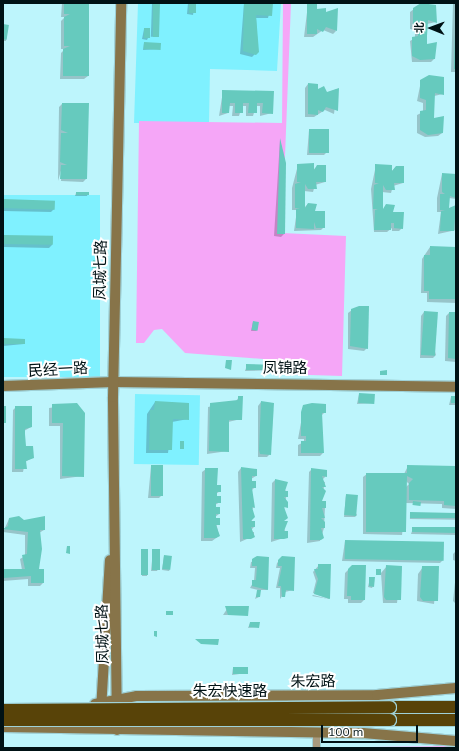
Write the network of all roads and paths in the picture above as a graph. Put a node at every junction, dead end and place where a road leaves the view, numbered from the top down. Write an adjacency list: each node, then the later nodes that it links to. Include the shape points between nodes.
1 (120, 3): 2 (street, 凤城七路)
2 (114, 382): 3 (street, 民经一路); 4 (street, 凤锦路); 5 (street, 凤城七路)
3 (3, 386)
4 (456, 387)
5 (113, 538): 7 (street, 凤城七路); 8 (street, 凤城七路)
6 (456, 688): 7 (street, 朱宏路, via 376,695 137,696)
7 (117, 702): 8 (street, 朱宏路); 20 (street, 凤城七路)
8 (101, 704): 10 (street, 朱宏路); 19 (street, 凤城七路)
9 (456, 704): 12 (highway)
10 (3, 706)
11 (456, 707): 12 (highway, 朱宏快速路)
12 (414, 708): 13 (highway, 朱宏快速路, bridge)
13 (3, 710)
14 (3, 720): 15 (highway, 朱宏快速路, bridge)
15 (414, 720): 16 (highway, 朱宏快速路); 17 (highway)
16 (456, 720)
17 (456, 724)
18 (3, 727): 19 (street)
19 (101, 730): 20 (street)
20 (116, 730): 21 (street)
21 (316, 733): 22 (street, via 363,733); 23 (street)
22 (456, 741)
23 (316, 748)

